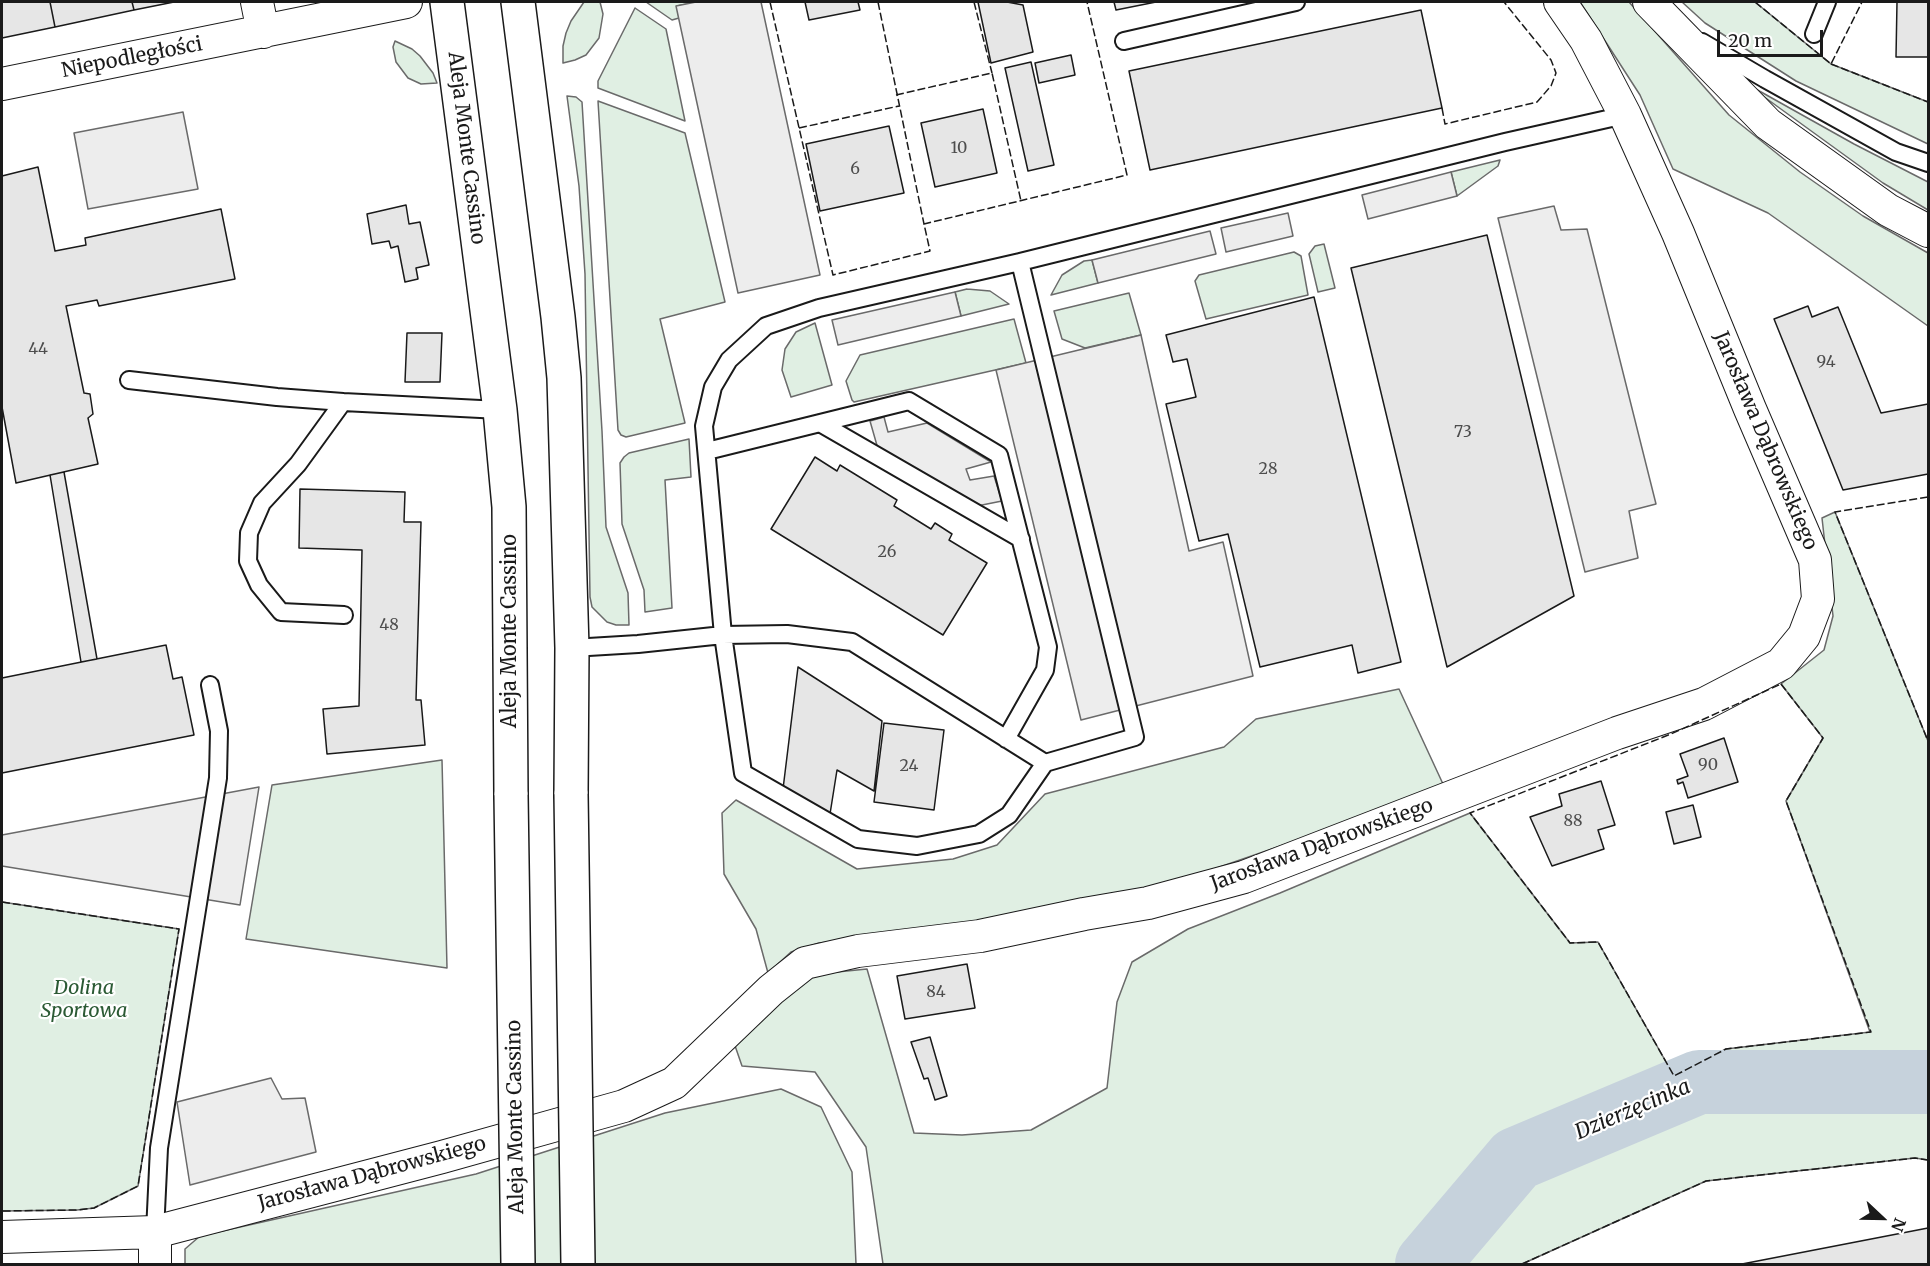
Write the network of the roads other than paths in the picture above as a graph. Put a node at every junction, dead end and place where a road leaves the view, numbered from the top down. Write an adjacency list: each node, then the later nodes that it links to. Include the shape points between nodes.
1 (257, 2): 9 (street)
2 (406, 2): 9 (street, Niepodległości)
3 (447, 2): 19 (street, Aleja Monte Cassino)
4 (518, 2): 25 (street, via 564,378)
5 (1296, 2): 11 (lane)
6 (1560, 2): 13 (street, Jarosława Dąbrowskiego, via 1586,40)
7 (1650, 2): 14 (lane, via 1686,32 1765,80 1896,152); 15 (street, via 1768,124 1888,210)
8 (1827, 2): 10 (lane)
9 (263, 32): 12 (street, Niepodległości)
10 (1814, 34)
11 (1124, 41)
12 (2, 84)
13 (1625, 115): 16 (lane); 29 (street, Jarosława Dąbrowskiego, via 1815,560 1818,599 1804,636 1780,664 1704,704 1617,733 1244,877 1148,903 980,936 858,951 804,963 674,1083 624,1106)
14 (1929, 163)
15 (1929, 231)
16 (1020, 262): 21 (lane, via 819,308 766,326 729,360 713,387 704,426); 28 (lane, via 1135,737)
17 (129, 380): 18 (lane)
18 (344, 402): 19 (lane); 23 (lane, via 298,464 262,503 249,533 248,561 259,585 280,612)
19 (500, 410): 32 (street, Aleja Monte Cassino, bridge, via 509,507)
20 (820, 423): 21 (lane); 22 (lane); 22 (lane, via 909,401 999,454)
21 (707, 451): 24 (lane)
22 (1021, 539): 27 (lane, via 1048,647 1045,670)
23 (344, 615)
24 (723, 635): 25 (lane); 27 (lane, via 787,634 852,642); 28 (lane, via 743,773 858,839 917,846 979,834 1009,815)
25 (572, 648): 33 (street, bridge)
26 (210, 685): 29 (lane, via 219,731 218,778 159,1148)
27 (1006, 739): 28 (lane)
28 (1045, 763)
29 (155, 1232): 30 (street, Jarosława Dąbrowskiego); 31 (street)
30 (2, 1237)
31 (155, 1264)
32 (518, 1264)
33 (578, 1264)

